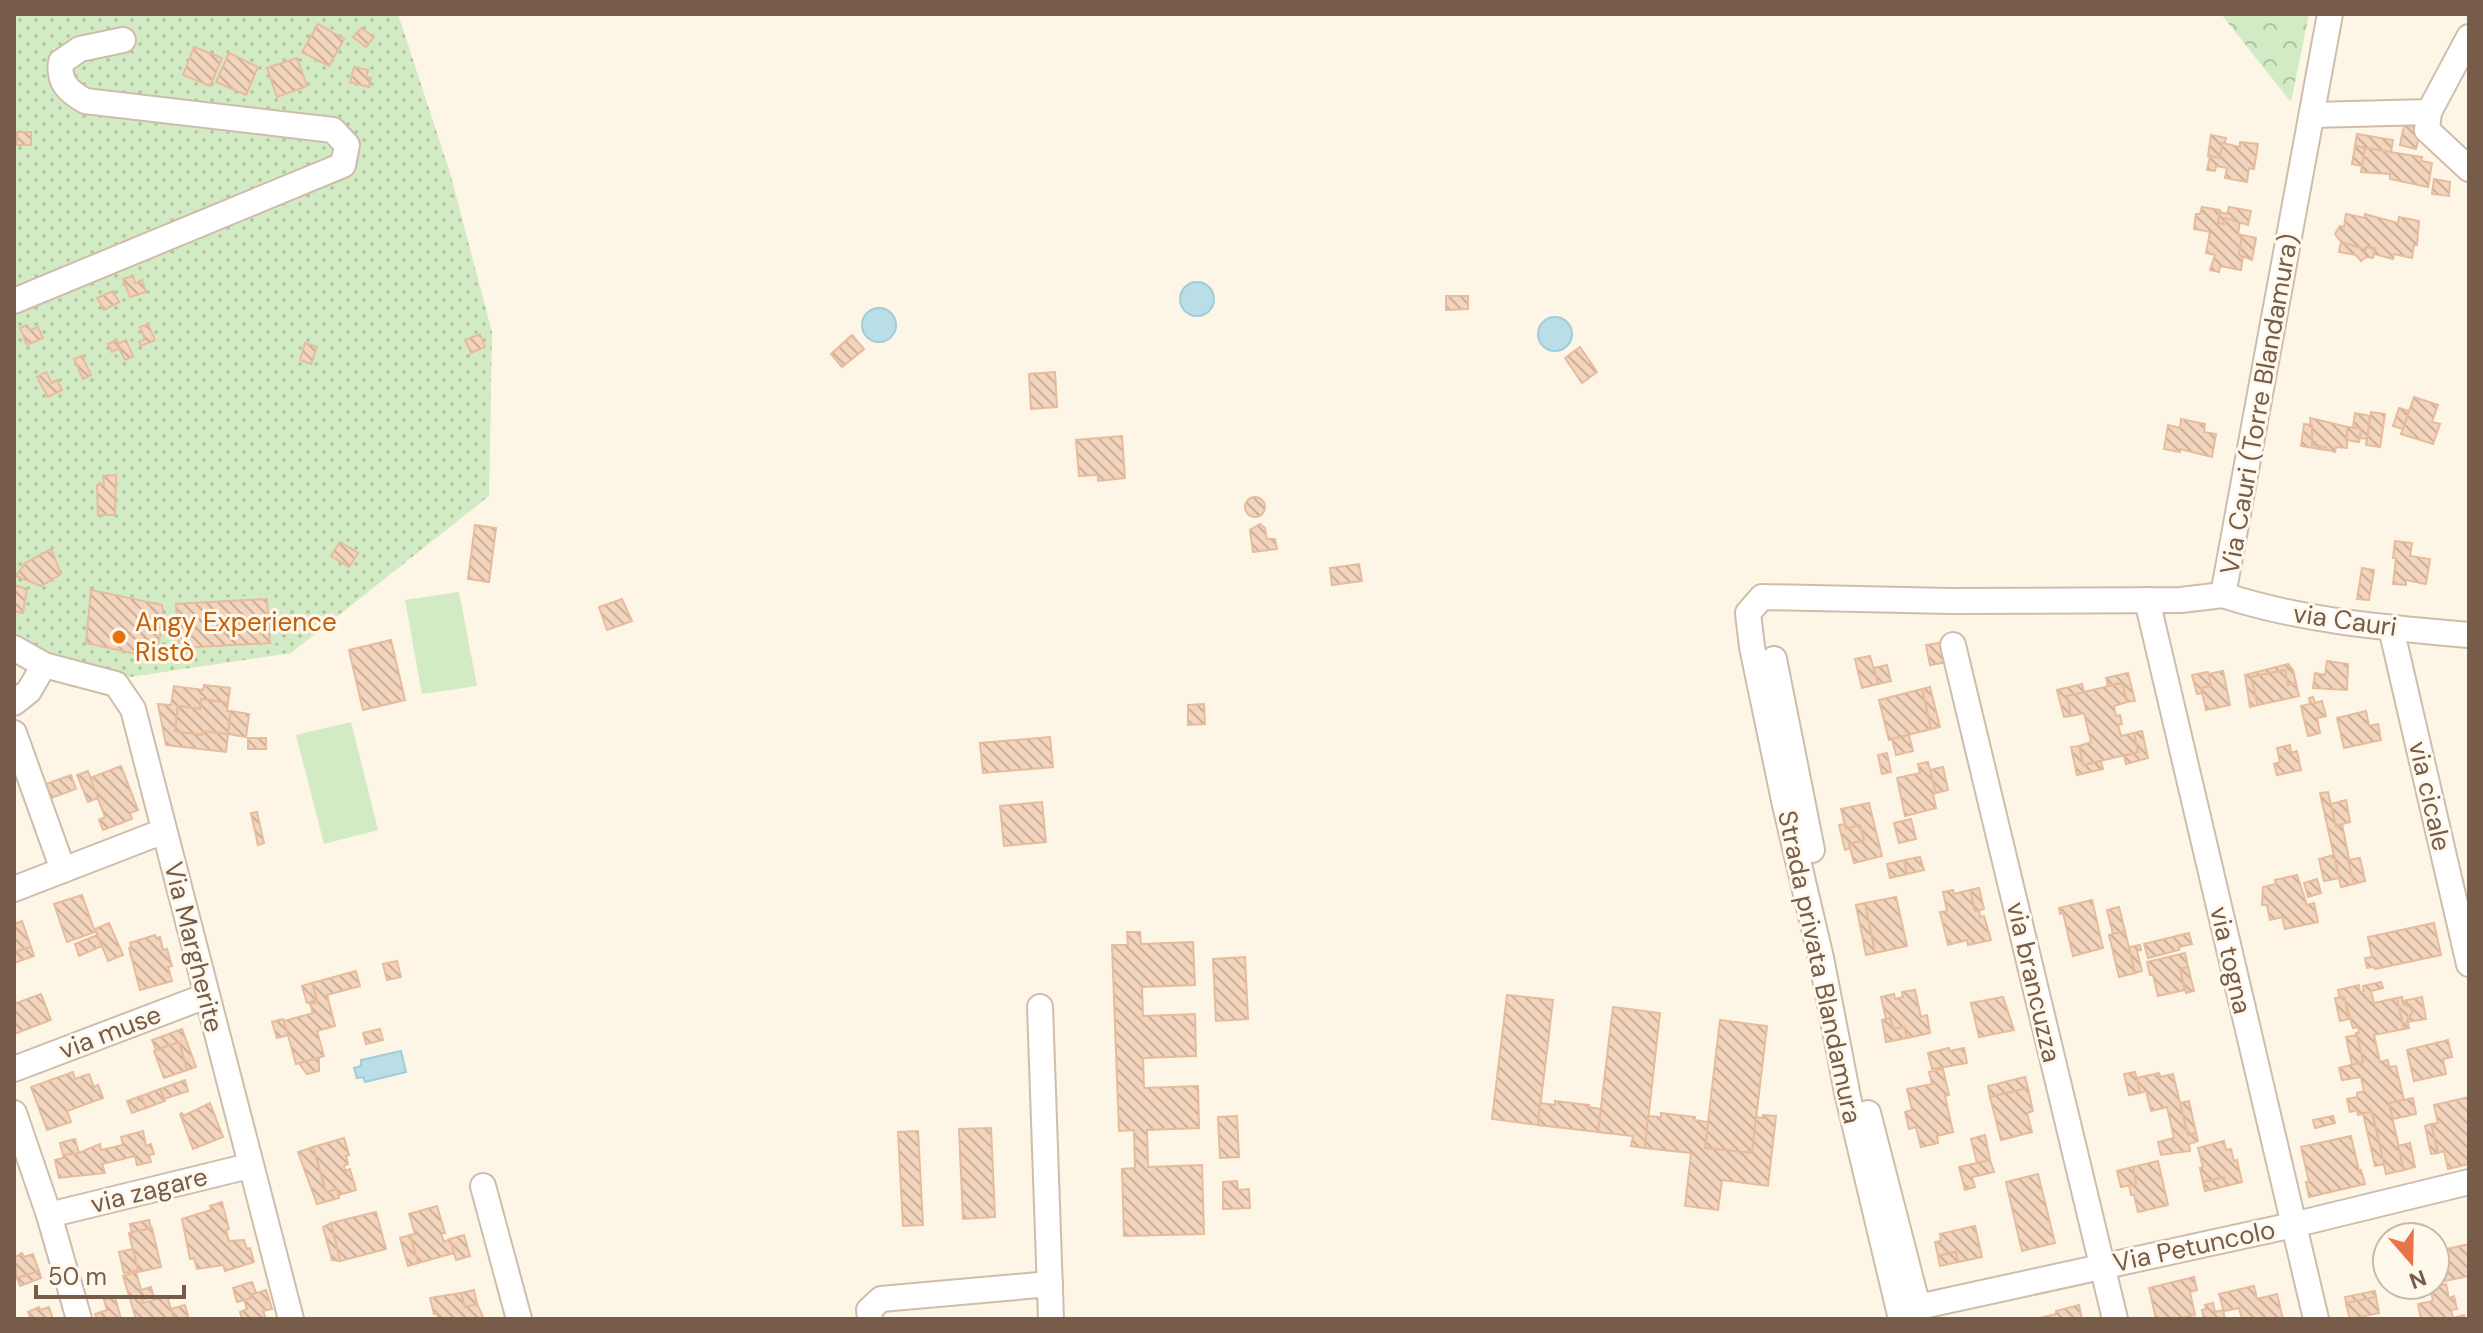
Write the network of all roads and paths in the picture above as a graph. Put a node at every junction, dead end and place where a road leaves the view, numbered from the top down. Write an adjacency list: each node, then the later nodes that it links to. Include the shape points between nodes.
1 (2330, 14): 5 (street)
2 (2469, 37): 4 (street)
3 (123, 40): 7 (street, via 80,49 61,62 59,74 68,92 85,101 333,130 347,145 343,165)
4 (2429, 112): 5 (street); 6 (street, via 2427,130)
5 (2312, 115): 8 (street, Via Cauri (Torre Blandamura))
6 (2469, 169)
7 (14, 301)
8 (2223, 595): 9 (street, Via Cauri (Torre Blandamura)); 11 (street, via Cauri, via 2263,608)
9 (2147, 600): 10 (street, Via Cauri (Torre Blandamura), via 1762,597); 32 (street, via togna)
10 (1748, 613): 22 (street, Strada privata Blandamura, via 1785,805)
11 (2391, 628): 12 (street, via Cauri); 23 (street, via cicale)
12 (2469, 635)
13 (1953, 645): 33 (street, via brancuzza)
14 (14, 648): 16 (street, Via Margherite)
15 (1774, 659): 22 (street)
16 (44, 665): 17 (street, via 29,691); 19 (street, Via Margherite, via 116,684 133,709)
17 (14, 703)
18 (14, 733): 20 (street)
19 (164, 831): 20 (street); 24 (street, Via Margherite)
20 (63, 870): 21 (street)
21 (14, 889)
22 (1827, 957): 35 (street, Strada privata Blandamura)
23 (2469, 964)
24 (206, 996): 26 (street, via muse); 28 (street, Via Margherite)
25 (1040, 1007): 34 (street)
26 (14, 1069)
27 (14, 1113): 31 (street)
28 (249, 1166): 31 (street, via zagare); 37 (street, Via Margherite)
29 (2469, 1182): 32 (street, Via Petuncolo)
30 (483, 1186): 38 (street)
31 (49, 1215): 36 (street)
32 (2293, 1225): 33 (street, Via Petuncolo); 42 (street, via togna)
33 (2102, 1266): 35 (street, Via Petuncolo); 41 (street, via brancuzza)
34 (1050, 1284): 39 (street, via 881,1299 869,1310); 40 (street)
35 (1910, 1313)
36 (79, 1319)
37 (291, 1319)
38 (519, 1319)
39 (870, 1319)
40 (1051, 1319)
41 (2115, 1319)
42 (2316, 1319)

